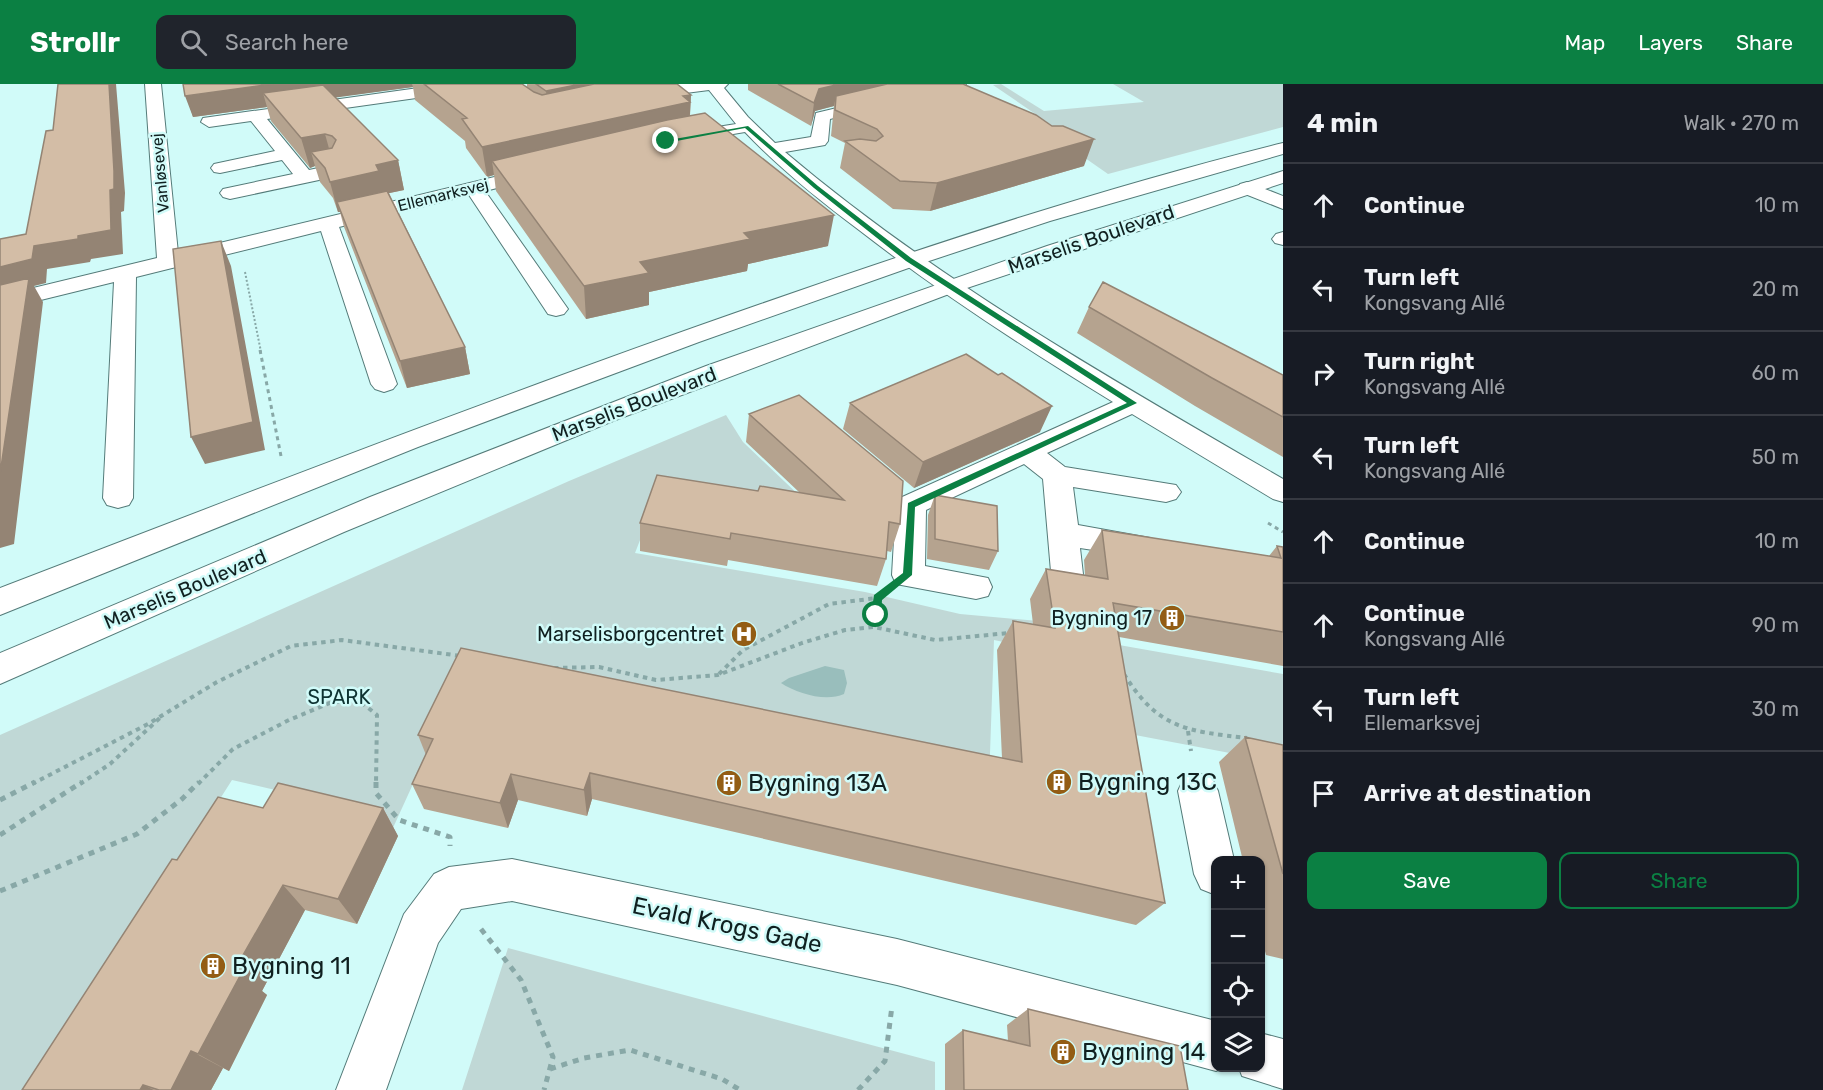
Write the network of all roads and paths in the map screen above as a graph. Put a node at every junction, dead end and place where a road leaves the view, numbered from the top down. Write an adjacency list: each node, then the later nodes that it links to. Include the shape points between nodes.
1 (153, 84): 30 (main road, Vanløsevej)
2 (334, 84): 8 (main road)
3 (503, 84): 6 (main road); 8 (main road)
4 (716, 84): 7 (main road); 11 (main road)
5 (964, 86): 13 (main road, via 822,116)
6 (519, 98)
7 (624, 98)
8 (343, 103): 9 (main road)
9 (255, 115): 10 (main road); 17 (main road)
10 (209, 122)
11 (746, 127): 12 (main road); 15 (main road)
12 (666, 141)
13 (819, 141): 15 (main road); 16 (main road)
14 (1283, 148): 29 (main road, Marselis Boulevard)
15 (771, 149): 29 (main road)
16 (837, 149)
17 (287, 154): 18 (main road); 21 (main road)
18 (220, 168)
19 (553, 169): 23 (main road, Ellemarksvej)
20 (333, 171): 21 (main road)
21 (305, 177): 25 (main road)
22 (1283, 177): 24 (main road, Marselis Boulevard)
23 (474, 188): 27 (main road, Ellemarksvej); 34 (main road)
24 (1247, 188): 26 (main road); 32 (main road, Marselis Boulevard)
25 (230, 193)
26 (1283, 203)
27 (328, 223): 28 (main road, Ellemarksvej); 35 (main road)
28 (240, 245): 30 (main road, Ellemarksvej); 39 (path)
29 (909, 260): 32 (main road); 39 (main road, Marselis Boulevard, via 690,337)
30 (168, 262): 31 (main road, Ellemarksvej)
31 (125, 273): 33 (main road, Ellemarksvej); 42 (main road)
32 (950, 287): 36 (main road); 54 (main road, Marselis Boulevard, via 633,403 413,491)
33 (0, 303)
34 (556, 309)
35 (384, 384)
36 (1133, 403): 37 (main road); 41 (main road)
37 (1028, 452): 38 (main road); 45 (main road, via 902,498)
38 (1057, 475): 40 (main road); 43 (main road)
39 (287, 488): 49 (main road, Marselis Boulevard)
40 (1166, 492)
41 (1283, 492)
42 (118, 498)
43 (1064, 534): 44 (main road); 46 (main road)
44 (1164, 550)
45 (908, 575): 47 (main road); 48 (path)
46 (1068, 583)
47 (976, 587)
48 (877, 598): 50 (path); 56 (path, via 829,604 743,650)
49 (0, 603)
50 (874, 627): 51 (path, via 935,640); 56 (path, via 845,630 802,643)
51 (1016, 632)
52 (464, 657): 57 (path, via 342,640 291,646)
53 (542, 666): 56 (path, via 599,667 656,680)
54 (0, 669)
55 (1122, 670): 58 (path, via 1134,694 1163,720 1188,731)
56 (718, 675)
57 (168, 711): 60 (path); 61 (path, via 110,764)
58 (1252, 739)
59 (1198, 790): 62 (main road)
60 (0, 800)
61 (0, 835)
62 (1211, 856)
63 (449, 889): 64 (path, via 450,837 399,820 376,793 377,715 361,702 332,702 233,749 182,799 137,834); 65 (main road, Evald Krogs Gade, via 512,880); 69 (path, via 521,980 553,1057); 70 (main road, via 420,930)
64 (0, 891)
65 (897, 962): 66 (main road, Evald Krogs Gade); 73 (path, via 885,1061)
66 (1211, 1045)
67 (1265, 1059): 68 (main road)
68 (1283, 1064)
69 (549, 1069): 71 (path); 72 (path, via 630,1050 722,1079)
70 (361, 1090)
71 (544, 1090)
72 (740, 1090)
73 (858, 1090)

